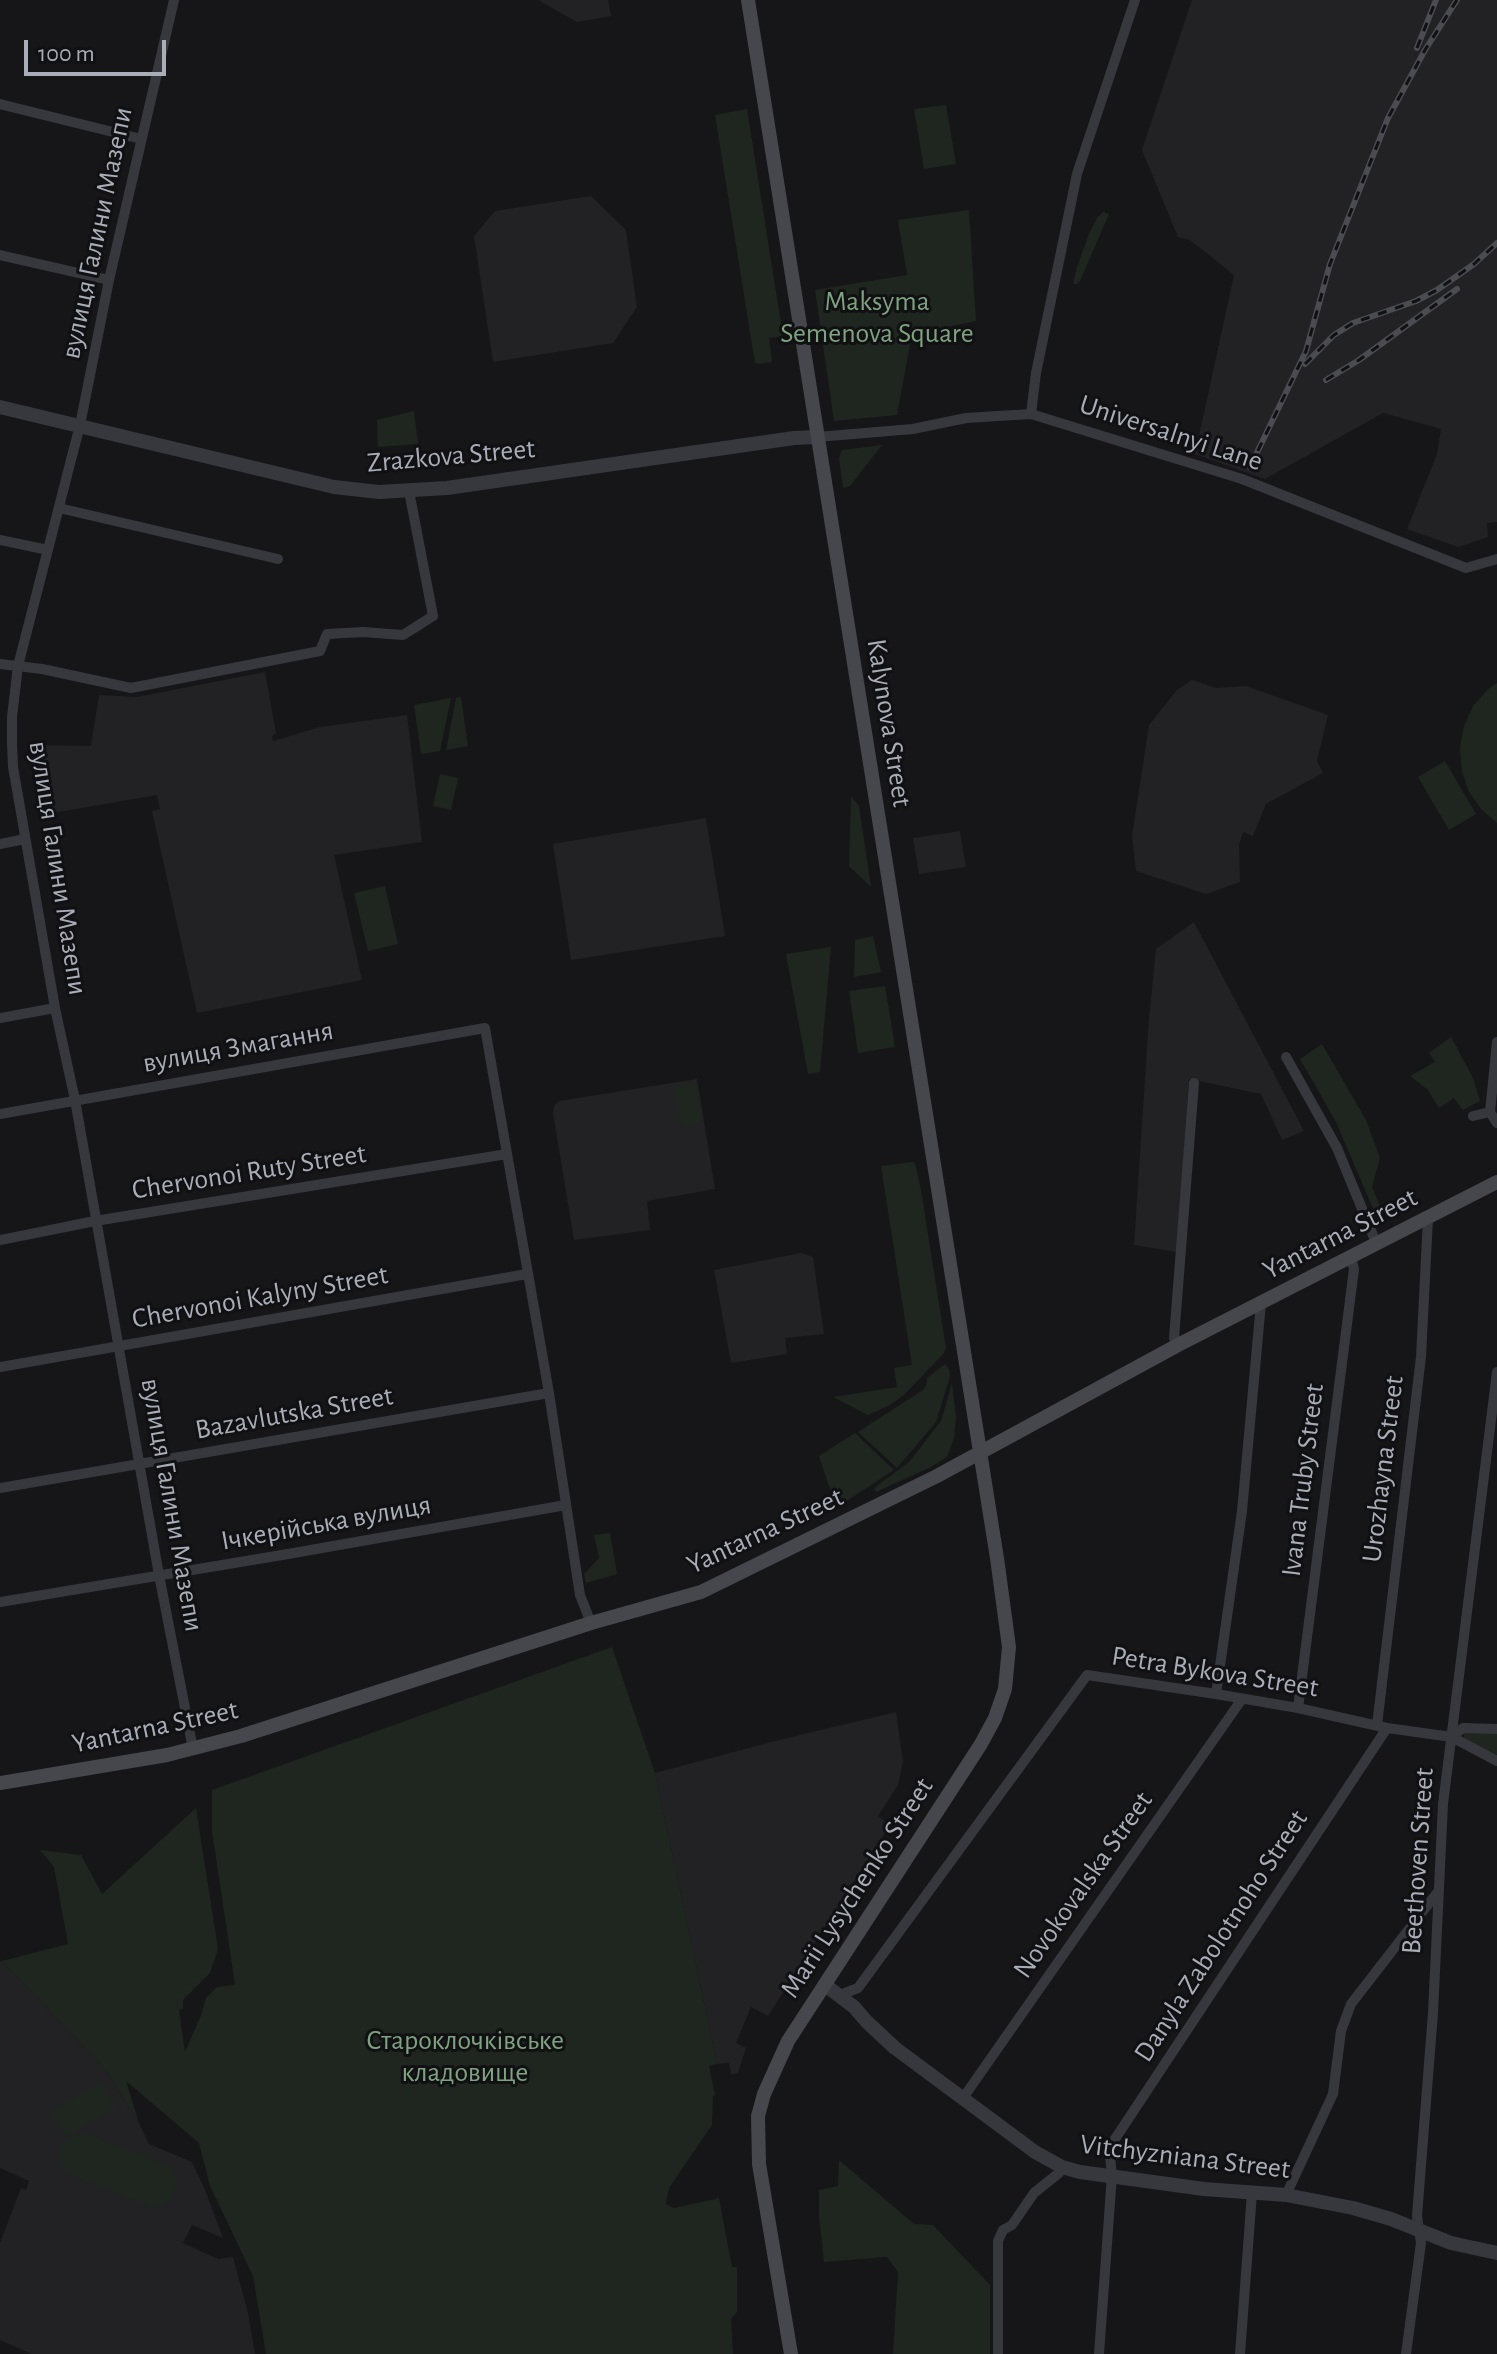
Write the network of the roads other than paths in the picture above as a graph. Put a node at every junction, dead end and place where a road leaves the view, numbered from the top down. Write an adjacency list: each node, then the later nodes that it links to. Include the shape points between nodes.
1 (174, 0): 5 (street, вулиця Галини Мазепи)
2 (748, 0): 11 (main road, Kalynova Street)
3 (1135, 0): 9 (street, via 1077,174)
4 (0, 104): 5 (street)
5 (141, 139): 7 (street, вулиця Галини Мазепи)
6 (0, 255): 7 (street)
7 (109, 280): 10 (street, вулиця Галини Мазепи)
8 (0, 407): 10 (street, Zrazkova Street)
9 (1031, 414): 11 (street, Universalnyi Lane); 17 (street, Universalnyi Lane, via 1242,479 1466,568)
10 (80, 425): 12 (street, Zrazkova Street, via 334,487); 13 (street, вулиця Галини Мазепи)
11 (817, 437): 12 (street, Zrazkova Street); 46 (main road, Kalynova Street)
12 (409, 491): 19 (street, via 433,616 403,635 327,634 320,651 131,688)
13 (59, 508): 15 (street, вулиця Галини Мазепи); 16 (street)
14 (0, 540): 15 (street)
15 (48, 550): 19 (street, вулиця Галини Мазепи)
16 (278, 559)
17 (1497, 559)
18 (0, 664): 19 (street)
19 (18, 666): 20 (street, вулиця Галини Мазепи, via 12,755)
20 (25, 839): 21 (street); 22 (street, вулиця Галини Мазепи)
21 (0, 844)
22 (55, 1008): 23 (street); 27 (street, вулиця Галини Мазепи)
23 (0, 1018)
24 (1497, 1042): 28 (street)
25 (1286, 1057): 37 (street, via 1337,1148)
26 (1194, 1083): 41 (street, via 1174,1338)
27 (75, 1100): 29 (street, вулиця Змагання); 32 (street, вулиця Змагання, via 485,1028); 35 (street, вулиця Галини Мазепи)
28 (1490, 1112): 30 (street); 31 (street)
29 (0, 1114)
30 (1473, 1116)
31 (1497, 1123)
32 (507, 1154): 35 (street, Chervonoi Ruty Street); 39 (street)
33 (1497, 1182): 34 (main road, Yantarna Street)
34 (1428, 1218): 37 (main road, Yantarna Street); 56 (street, Urozhayna Street, via 1421,1357)
35 (95, 1221): 36 (street, Chervonoi Ruty Street); 42 (street, вулиця Галини Мазепи)
36 (0, 1240)
37 (1377, 1245): 38 (main road, Yantarna Street)
38 (1351, 1257): 40 (main road, Yantarna Street); 55 (street, Ivana Truby Street, via 1354,1269)
39 (527, 1274): 42 (street, Chervonoi Kalyny Street); 45 (street)
40 (1261, 1303): 41 (main road, Yantarna Street); 53 (street, via 1242,1511)
41 (1178, 1345): 46 (main road, Yantarna Street)
42 (118, 1346): 43 (street, Chervonoi Kalyny Street); 47 (street, вулиця Галини Мазепи)
43 (0, 1367)
44 (1497, 1372): 58 (street, Beethoven Street)
45 (549, 1393): 47 (street, Bazavlutska Street); 49 (street)
46 (980, 1453): 52 (main road, Yantarna Street, via 718,1585); 63 (main road, Marii Lysychenko Street, via 1007,1624 1005,1689 981,1744)
47 (139, 1465): 48 (street, Bazavlutska Street); 50 (street, вулиця Галини Мазепи)
48 (0, 1488)
49 (566, 1505): 50 (street, Ічкерійська вулиця); 52 (street, via 581,1600)
50 (159, 1575): 51 (street, Ічкерійська вулиця); 59 (street, вулиця Галини Мазепи)
51 (0, 1602)
52 (591, 1623): 59 (main road, Yantarna Street)
53 (1216, 1694): 54 (street, Petra Bykova Street); 64 (street, Petra Bykova Street, via 1087,1675 858,1988)
54 (1242, 1699): 55 (street, Petra Bykova Street); 65 (street, Novokovalska Street)
55 (1298, 1708): 56 (street, Petra Bykova Street)
56 (1382, 1727): 58 (street, Petra Bykova Street); 67 (street, Danyla Zabolotnoho Street, via 1109,2148)
57 (1497, 1729): 58 (street, Petra Bykova Street, via 1463,1728)
58 (1452, 1737): 60 (street); 62 (street, Beethoven Street)
59 (193, 1749): 61 (main road, Yantarna Street)
60 (1497, 1761)
61 (0, 1783)
62 (1438, 1891): 69 (street, via 1351,2004 1341,2031 1333,2094); 70 (street, Beethoven Street)
63 (825, 1985): 64 (street, Vitchyzniana Street); 72 (main road, Marii Lysychenko Street, via 780,2056 758,2116 762,2188)
64 (840, 1995): 65 (street, Vitchyzniana Street, via 895,2048)
65 (963, 2098): 66 (street, Vitchyzniana Street)
66 (1062, 2167): 67 (street, Vitchyzniana Street); 73 (street, via 1034,2193 998,2241)
67 (1112, 2175): 68 (street, Vitchyzniana Street); 74 (street, Danyla Zabolotnoho Street)
68 (1252, 2193): 69 (street, Vitchyzniana Street); 75 (street)
69 (1286, 2195): 70 (street, Vitchyzniana Street, via 1353,2208)
70 (1419, 2231): 71 (street, Vitchyzniana Street); 76 (street, Beethoven Street)
71 (1497, 2253)
72 (791, 2354)
73 (998, 2354)
74 (1099, 2354)
75 (1240, 2354)
76 (1406, 2354)

